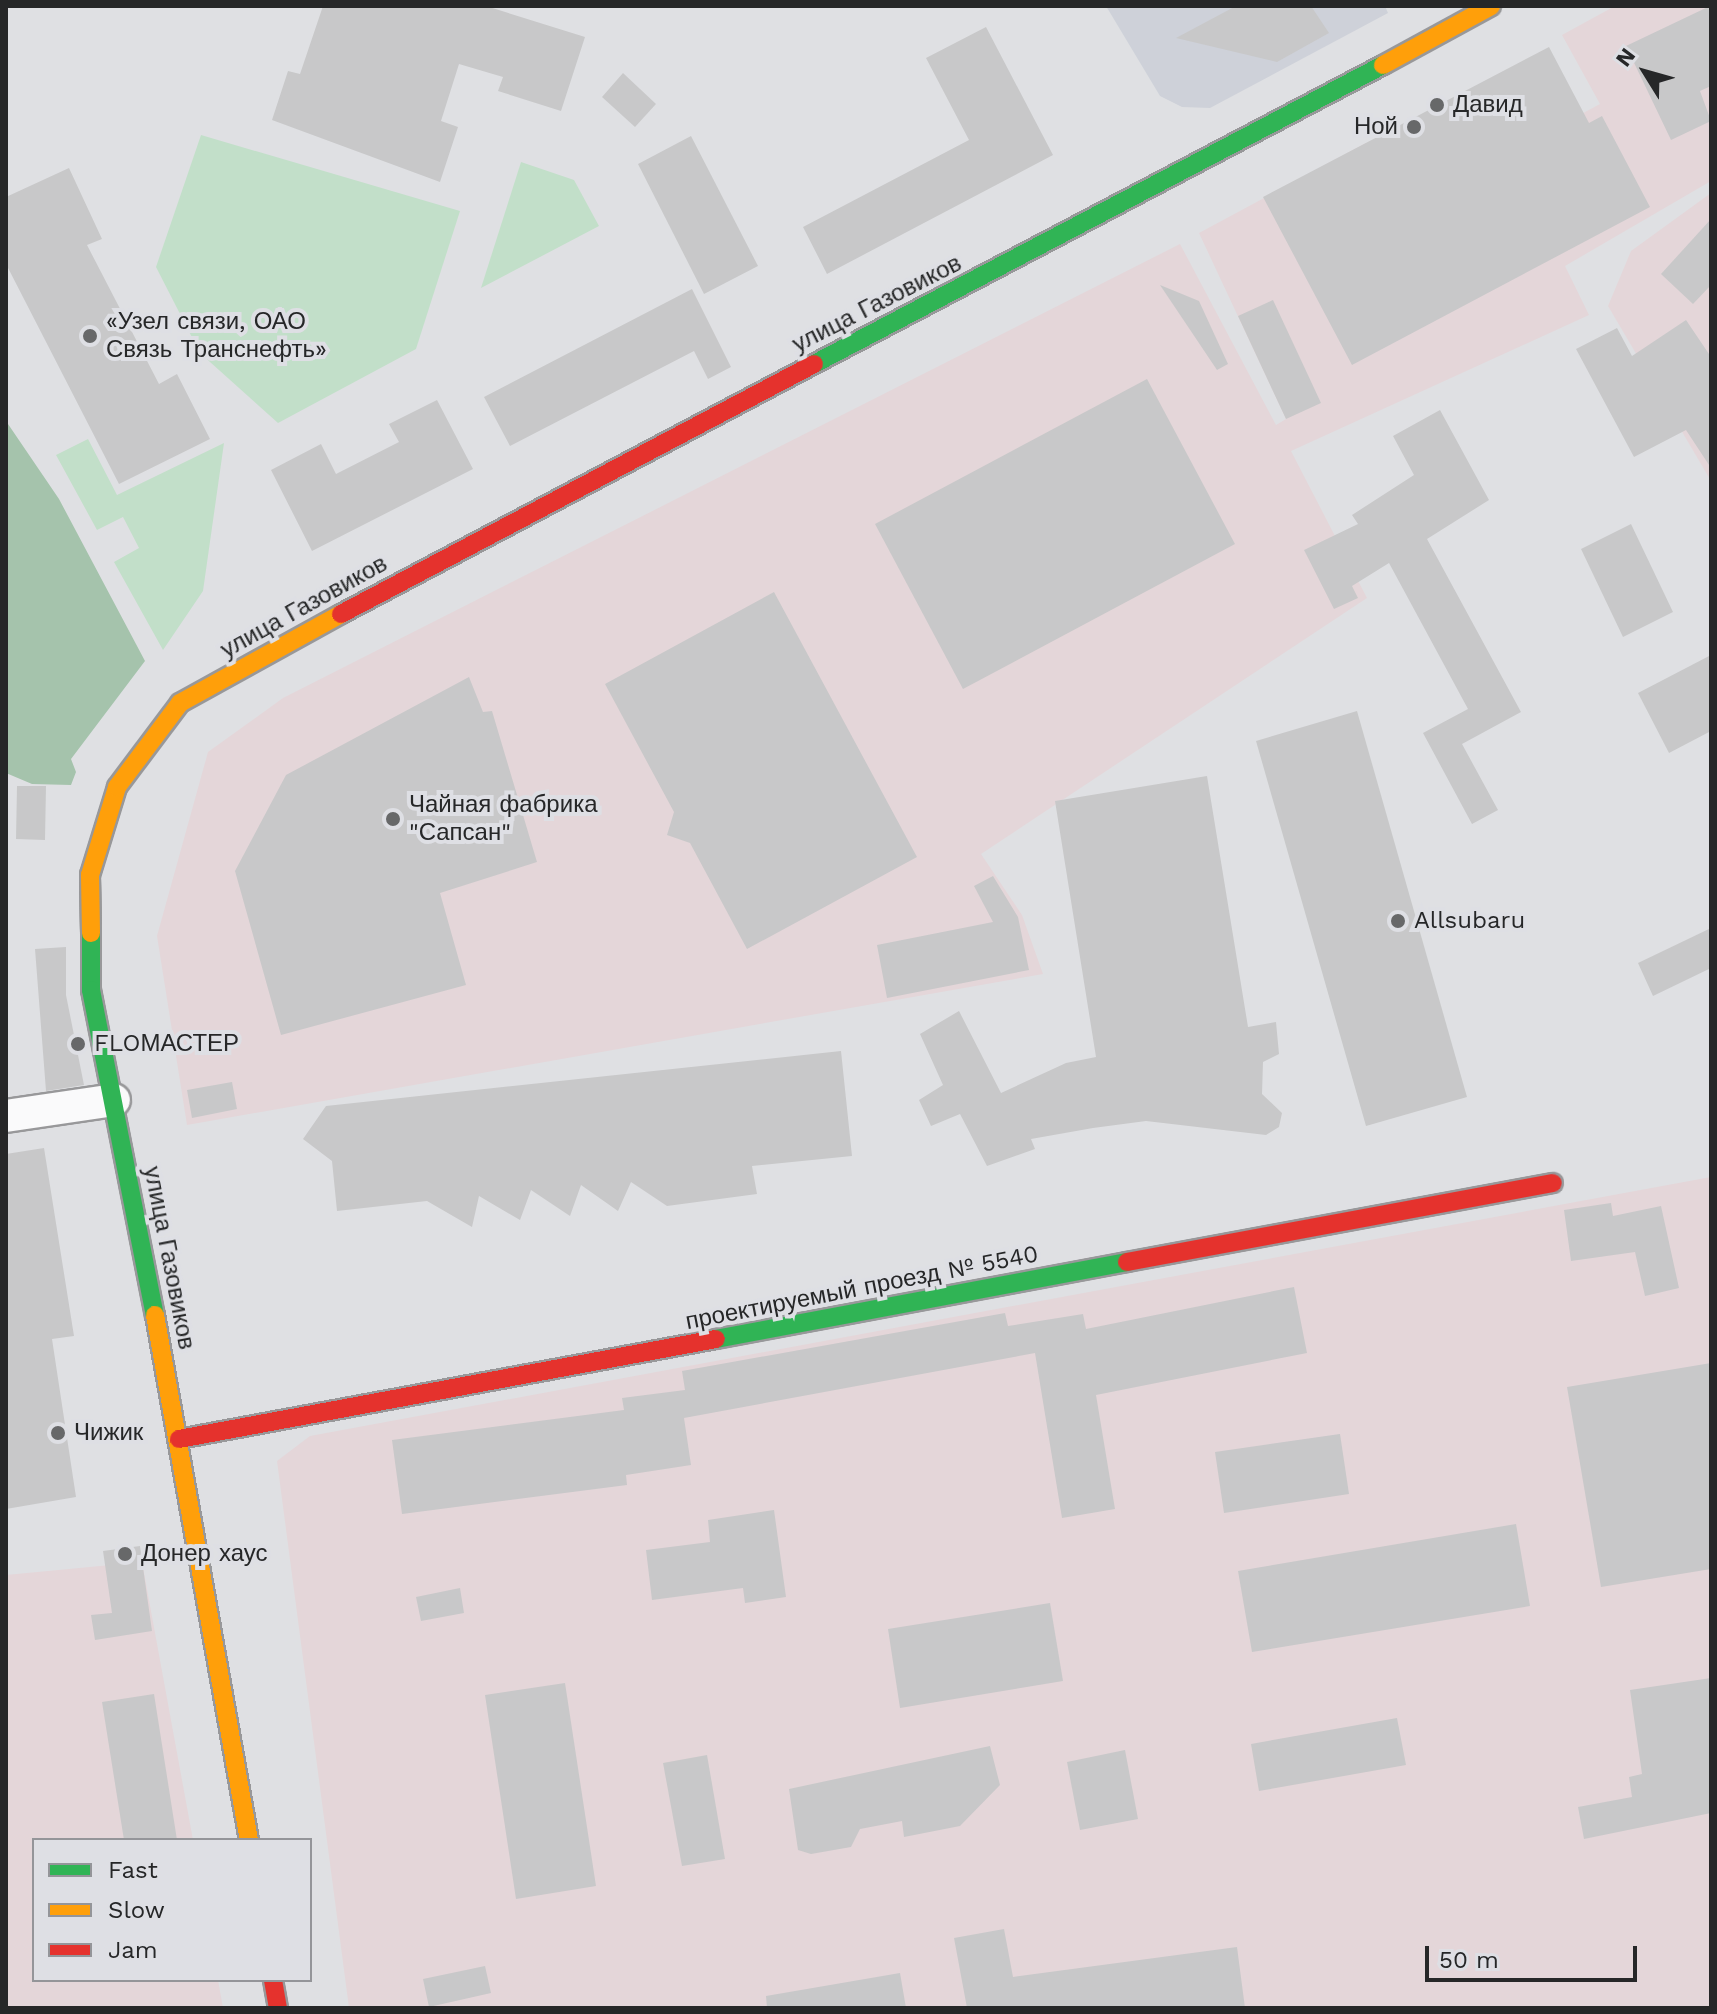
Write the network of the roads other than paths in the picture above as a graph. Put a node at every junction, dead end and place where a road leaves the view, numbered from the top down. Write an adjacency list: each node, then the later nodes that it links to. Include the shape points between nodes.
1 (1491, 6): 2 (street, улица Газовиков, via 1215,156 520,516 180,703 117,787 90,875 91,990)
2 (114, 1100): 3 (street); 5 (street, улица Газовиков)
3 (6, 1116)
4 (1553, 1183): 5 (street, проектируемый проезд № 5540)
5 (179, 1439): 6 (street, улица Газовиков)
6 (249, 1838)
7 (273, 1982): 8 (street)
8 (278, 2008)

